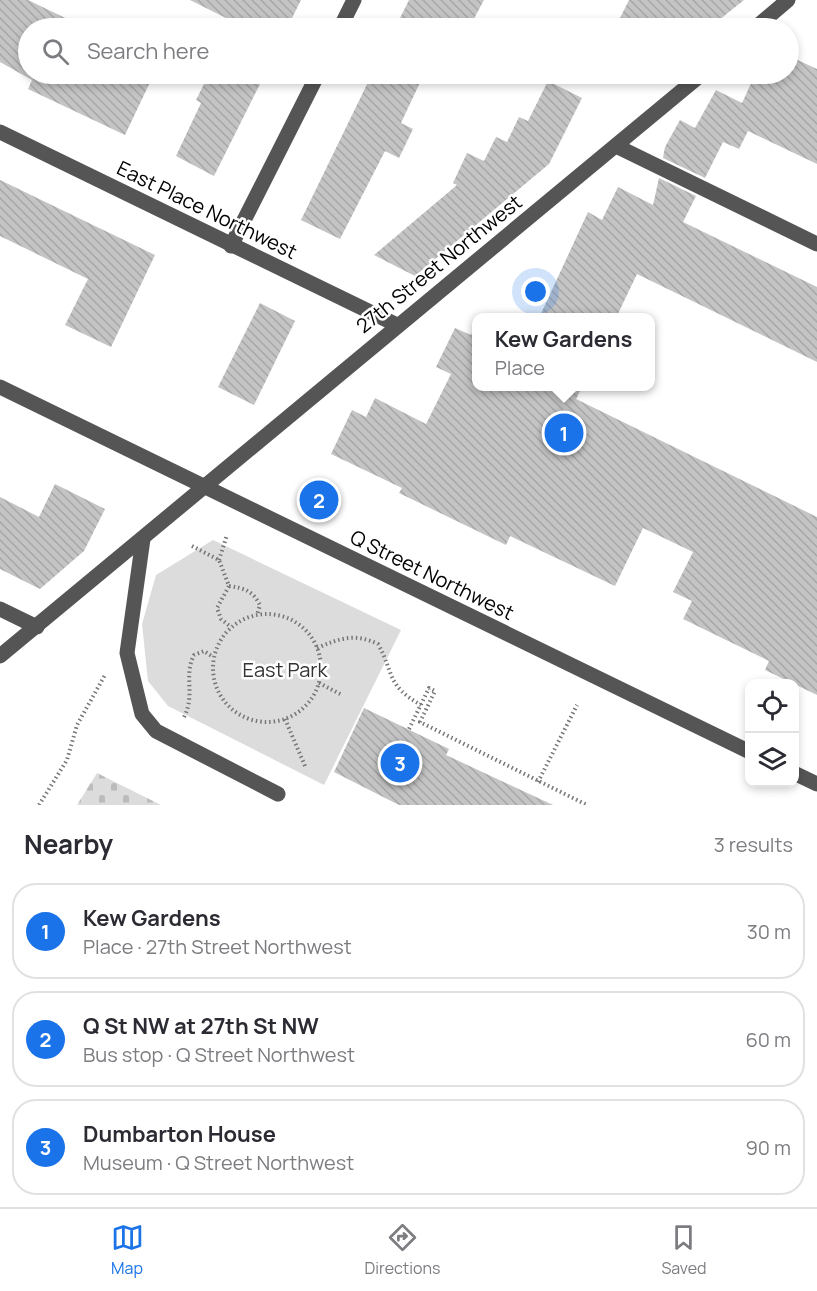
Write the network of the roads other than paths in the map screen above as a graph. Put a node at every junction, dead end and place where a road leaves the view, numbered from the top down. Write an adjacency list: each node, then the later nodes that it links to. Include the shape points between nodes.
1 (354, 0): 3 (street)
2 (788, 0): 4 (street)
3 (345, 18)
4 (767, 18)
5 (313, 84): 10 (street)
6 (690, 84): 8 (street, 27th Street Northwest)
7 (0, 132): 10 (street, East Place Northwest)
8 (616, 146): 9 (street); 11 (street, 27th Street Northwest)
9 (817, 244)
10 (231, 246): 11 (street, East Place Northwest)
11 (397, 325): 13 (street, 27th Street Northwest)
12 (0, 387): 13 (street, Q Street Northwest)
13 (203, 488): 14 (street, 27th Street Northwest); 18 (street, Q Street Northwest)
14 (143, 539): 16 (street, 27th Street Northwest); 21 (street, via 127,653 142,714 172,740)
15 (0, 609): 16 (street)
16 (37, 627): 17 (street, 27th Street Northwest)
17 (0, 656)
18 (745, 750)
19 (799, 775): 20 (street)
20 (817, 784)
21 (278, 794)

